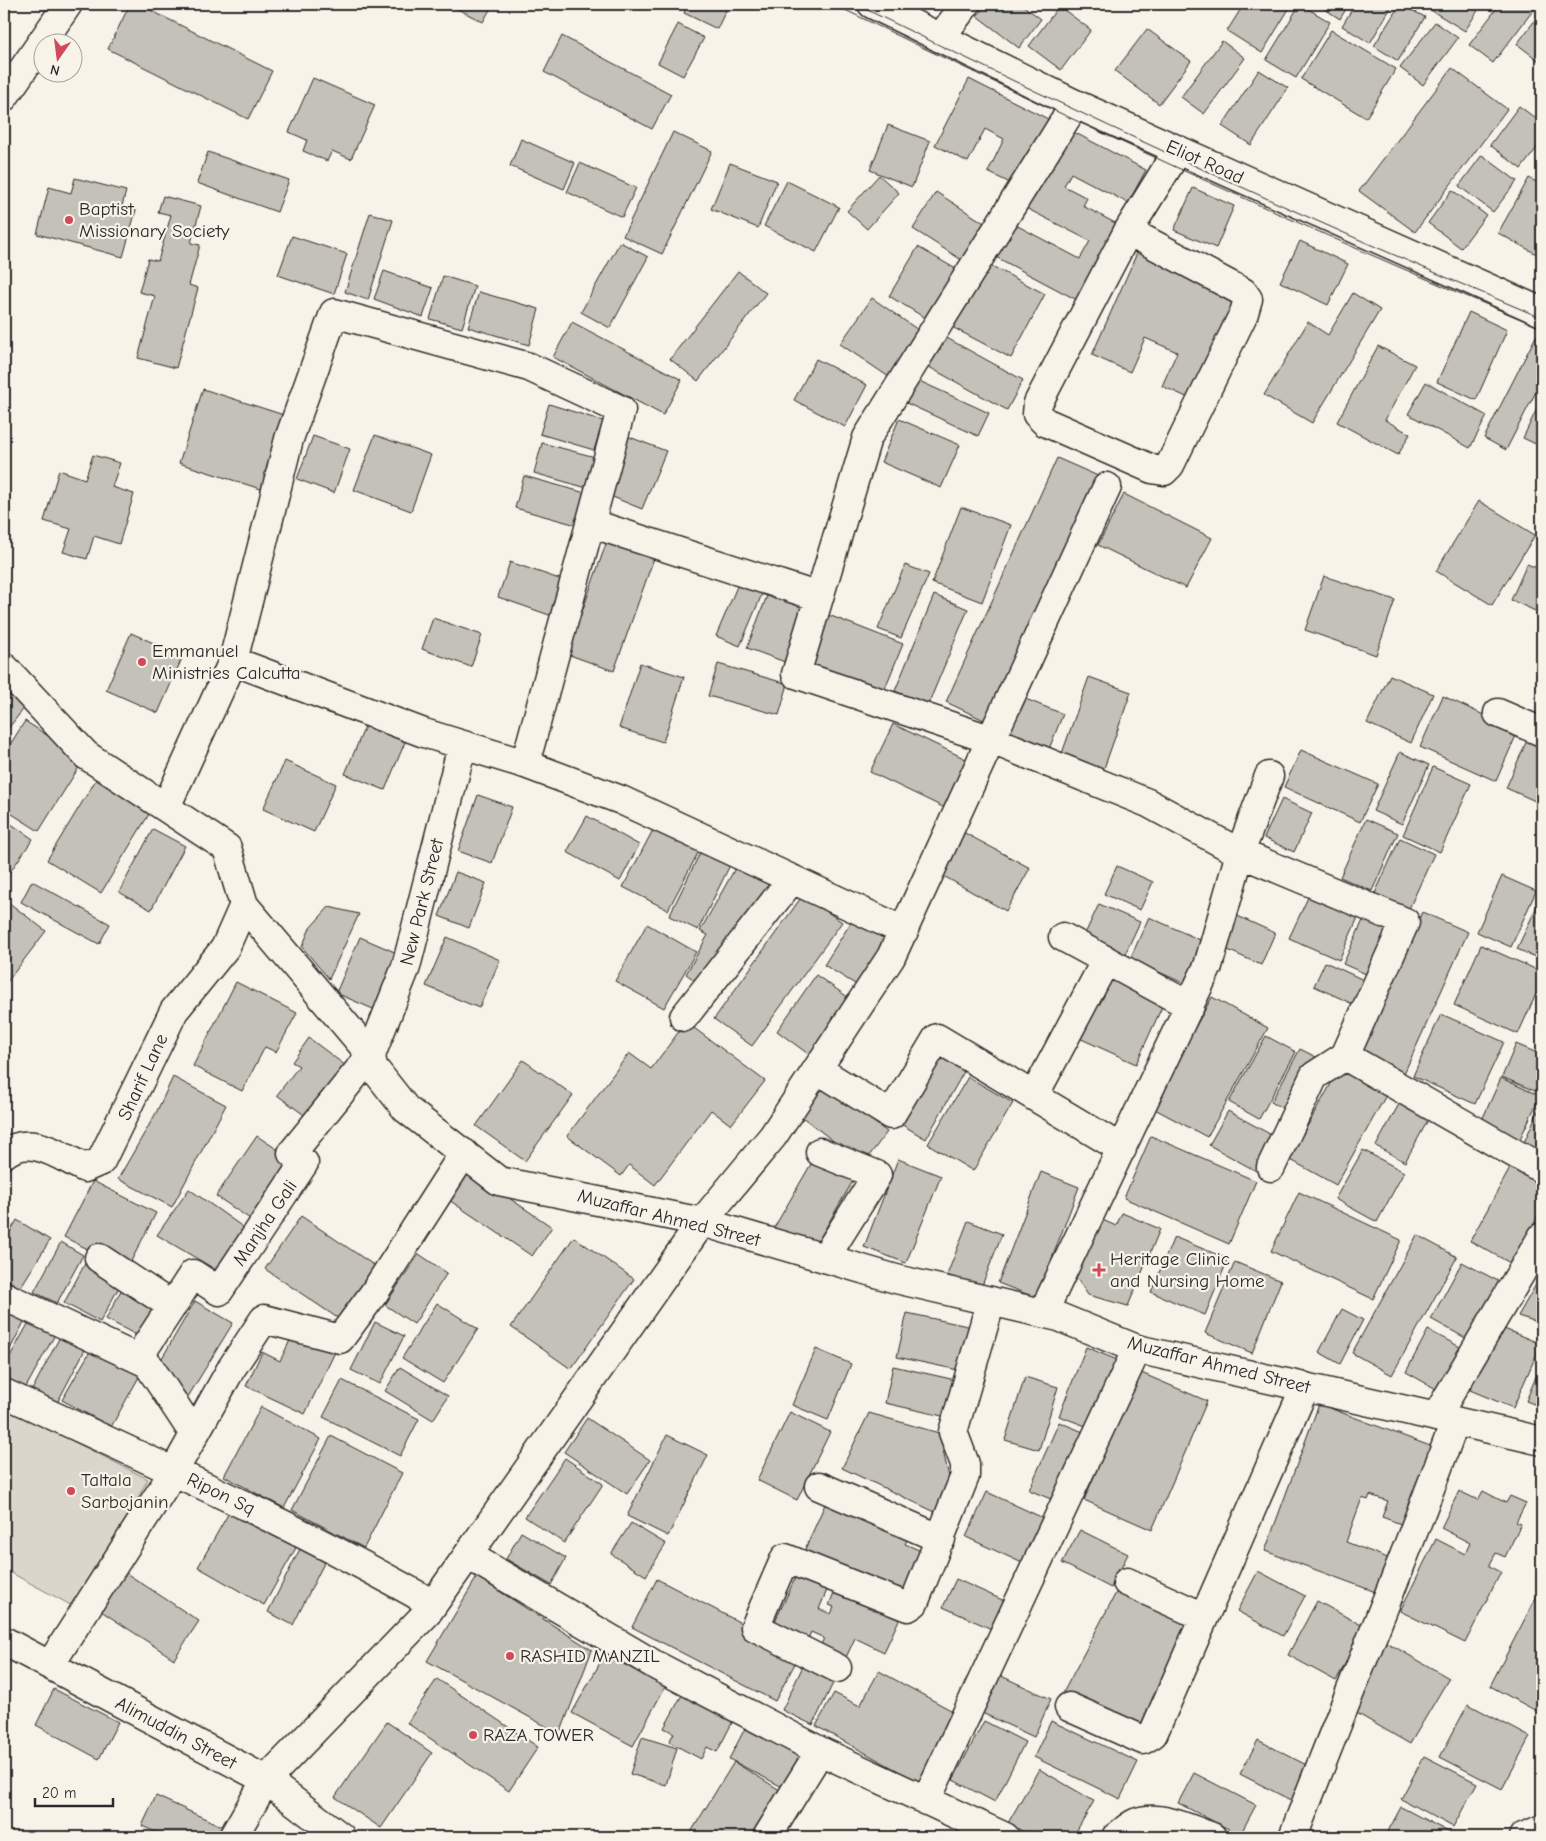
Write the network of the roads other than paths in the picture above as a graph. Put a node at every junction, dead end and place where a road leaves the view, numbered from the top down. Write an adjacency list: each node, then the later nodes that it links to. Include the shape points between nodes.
1 (68, 4): 5 (street)
2 (872, 4): 4 (street, Eliot Road)
3 (966, 4): 4 (street)
4 (940, 38): 6 (street, Eliot Road)
5 (4, 97)
6 (1075, 104): 7 (street, Eliot Road); 12 (street, via 868,438)
7 (1178, 150): 8 (street); 9 (street, Eliot Road)
8 (1128, 231): 8 (street, via 1243,292 1248,299 1170,465 1164,471 1152,469 1045,422 1037,414 1038,403)
9 (1542, 312)
10 (1107, 487): 17 (street)
11 (590, 522): 12 (street); 13 (street, via 621,410 529,367 334,313 289,439); 19 (street)
12 (819, 597): 17 (street, via 796,674)
13 (233, 661): 18 (street); 21 (street)
14 (4, 667): 21 (street, Muzaffar Ahmed Street, via 86,755)
15 (1498, 713): 16 (street)
16 (1542, 732)
17 (992, 740): 22 (street, via 1148,803); 25 (street)
18 (462, 746): 19 (street); 30 (street, New Park Street, via 406,967)
19 (525, 764): 23 (street, via 621,800)
20 (1269, 776): 22 (street)
21 (166, 808): 24 (street, Muzaffar Ahmed Street, via 227,848)
22 (1240, 853): 28 (street, via 1208,966); 31 (street, via 1405,922)
23 (792, 879): 25 (street); 29 (street)
24 (244, 905): 30 (street, Muzaffar Ahmed Street); 37 (street, Sharif Lane, via 225,948 174,1010 101,1162 85,1168 34,1144 21,1144)
25 (904, 931): 32 (street, via 891,958)
26 (1062, 937): 27 (street)
27 (1106, 960): 28 (street); 33 (street)
28 (1190, 1006): 34 (street)
29 (684, 1016)
30 (371, 1055): 36 (street, Muzaffar Ahmed Street, via 373,1067 406,1109); 46 (street, Manjha Gali, via 292,1153 304,1163 219,1291 192,1274)
31 (1345, 1056): 38 (street, via 1314,1076); 39 (street)
32 (817, 1069): 33 (street, via 891,1115 936,1038); 40 (street, via 773,1136)
33 (1034, 1096): 34 (street)
34 (1122, 1149): 47 (street)
35 (820, 1152): 43 (street, via 877,1175)
36 (464, 1153): 40 (street, Muzaffar Ahmed Street, via 499,1181); 53 (street, via 374,1293 340,1339 264,1319)
37 (4, 1154)
38 (1271, 1167)
39 (1542, 1169)
40 (702, 1222): 43 (street, Muzaffar Ahmed Street); 58 (street)
41 (1542, 1237): 52 (street)
42 (98, 1258): 46 (street)
43 (825, 1258): 45 (street, Muzaffar Ahmed Street, via 896,1279)
44 (4, 1296): 49 (street)
45 (991, 1301): 47 (street, Muzaffar Ahmed Street); 57 (street, via 953,1432 965,1464 965,1476)
46 (172, 1306): 49 (street, Manjha Gali)
47 (1043, 1313): 48 (street, Muzaffar Ahmed Street, via 1058,1316)
48 (1137, 1349): 50 (street, Muzaffar Ahmed Street); 68 (street)
49 (138, 1358): 53 (street, via 147,1363)
50 (1305, 1387): 52 (street, Muzaffar Ahmed Street); 61 (street)
51 (4, 1393): 55 (street, Ripon Sq)
52 (1446, 1419): 54 (street, Muzaffar Ahmed Street); 77 (street, via 1416,1530 1332,1734)
53 (194, 1434): 55 (street)
54 (1542, 1441)
55 (174, 1471): 60 (street, Ripon Sq, via 370,1568); 63 (street)
56 (819, 1486): 57 (street)
57 (941, 1538): 64 (street, via 914,1604 908,1607 785,1558 755,1627)
58 (468, 1555): 60 (street); 66 (street, via 657,1666)
59 (1127, 1582): 61 (street)
60 (433, 1604): 67 (street)
61 (1204, 1617): 65 (street, via 1149,1738 1143,1740)
62 (4, 1641): 63 (street, Alimuddin Street)
63 (50, 1665): 67 (street, Alimuddin Street)
64 (836, 1668)
65 (1069, 1707)
66 (820, 1751): 68 (street); 73 (street)
67 (266, 1780): 71 (street); 72 (street, Alimuddin Street)
68 (926, 1801): 74 (street)
69 (1542, 1829): 78 (street)
70 (1165, 1830): 75 (street, via 1151,1820 1135,1824); 76 (street)
71 (233, 1837)
72 (340, 1837)
73 (767, 1837)
74 (1005, 1837)
75 (1116, 1837)
76 (1212, 1837)
77 (1294, 1837)
78 (1523, 1837)

